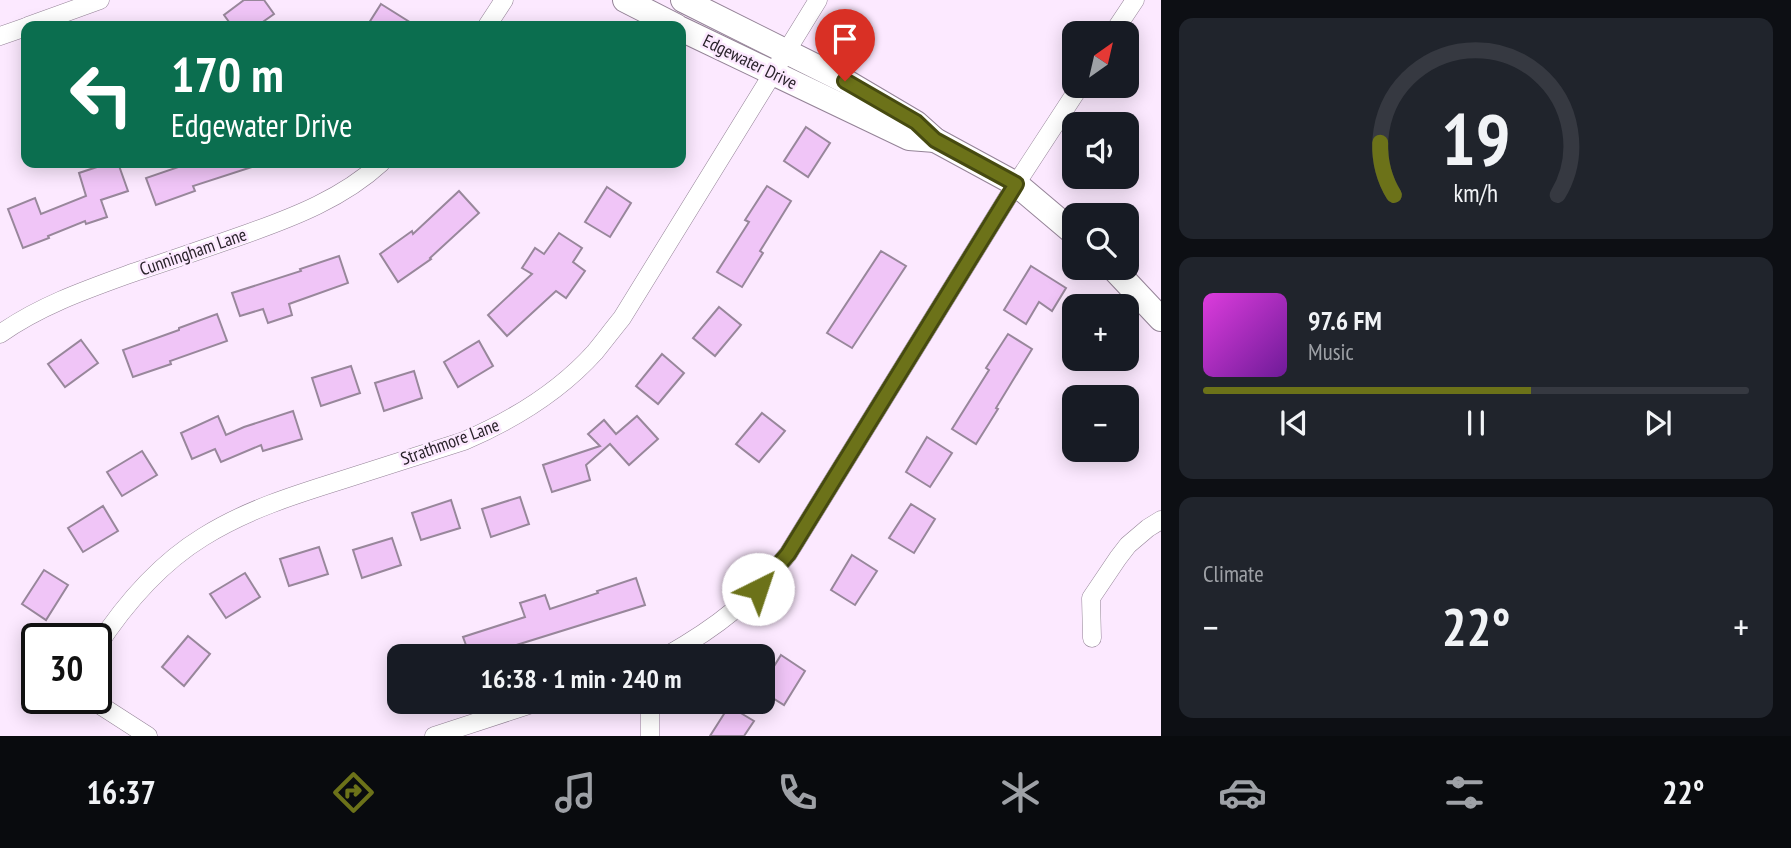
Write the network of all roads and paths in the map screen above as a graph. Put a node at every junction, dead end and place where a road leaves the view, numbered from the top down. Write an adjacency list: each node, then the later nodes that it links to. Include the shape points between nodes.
1 (100, 0): 7 (street)
2 (504, 0): 8 (street)
3 (625, 0): 9 (street)
4 (683, 0): 14 (street, Edgewater Drive)
5 (818, 0): 14 (street, Strathmore Lane)
6 (1135, 0): 10 (street)
7 (43, 21)
8 (490, 21)
9 (666, 21)
10 (1121, 21)
11 (21, 29): 13 (street)
12 (686, 31): 15 (street, Edgewater Drive)
13 (0, 36)
14 (786, 51): 15 (street, Strathmore Lane); 17 (street, Edgewater Drive, via 916,122)
15 (773, 74): 17 (street, Edgewater Drive, via 909,138); 25 (street, Strathmore Lane, via 622,318 564,382 488,431 286,498 202,537 139,590)
16 (1072, 98): 19 (street)
17 (935, 140): 19 (street, Edgewater Drive)
18 (375, 168): 23 (street, Cunningham Lane, via 294,217 91,288 38,310)
19 (1016, 184): 20 (street, Edgewater Drive); 27 (street, via 788,554 747,600)
20 (1062, 223)
21 (1124, 280): 22 (street)
22 (1161, 319)
23 (0, 334)
24 (1161, 520): 26 (street, via 1128,545 1091,598)
25 (112, 625)
26 (1092, 638)
27 (685, 644)
28 (112, 713): 31 (street)
29 (501, 714): 32 (street)
30 (650, 714): 33 (street)
31 (148, 736)
32 (433, 736)
33 (650, 736)

